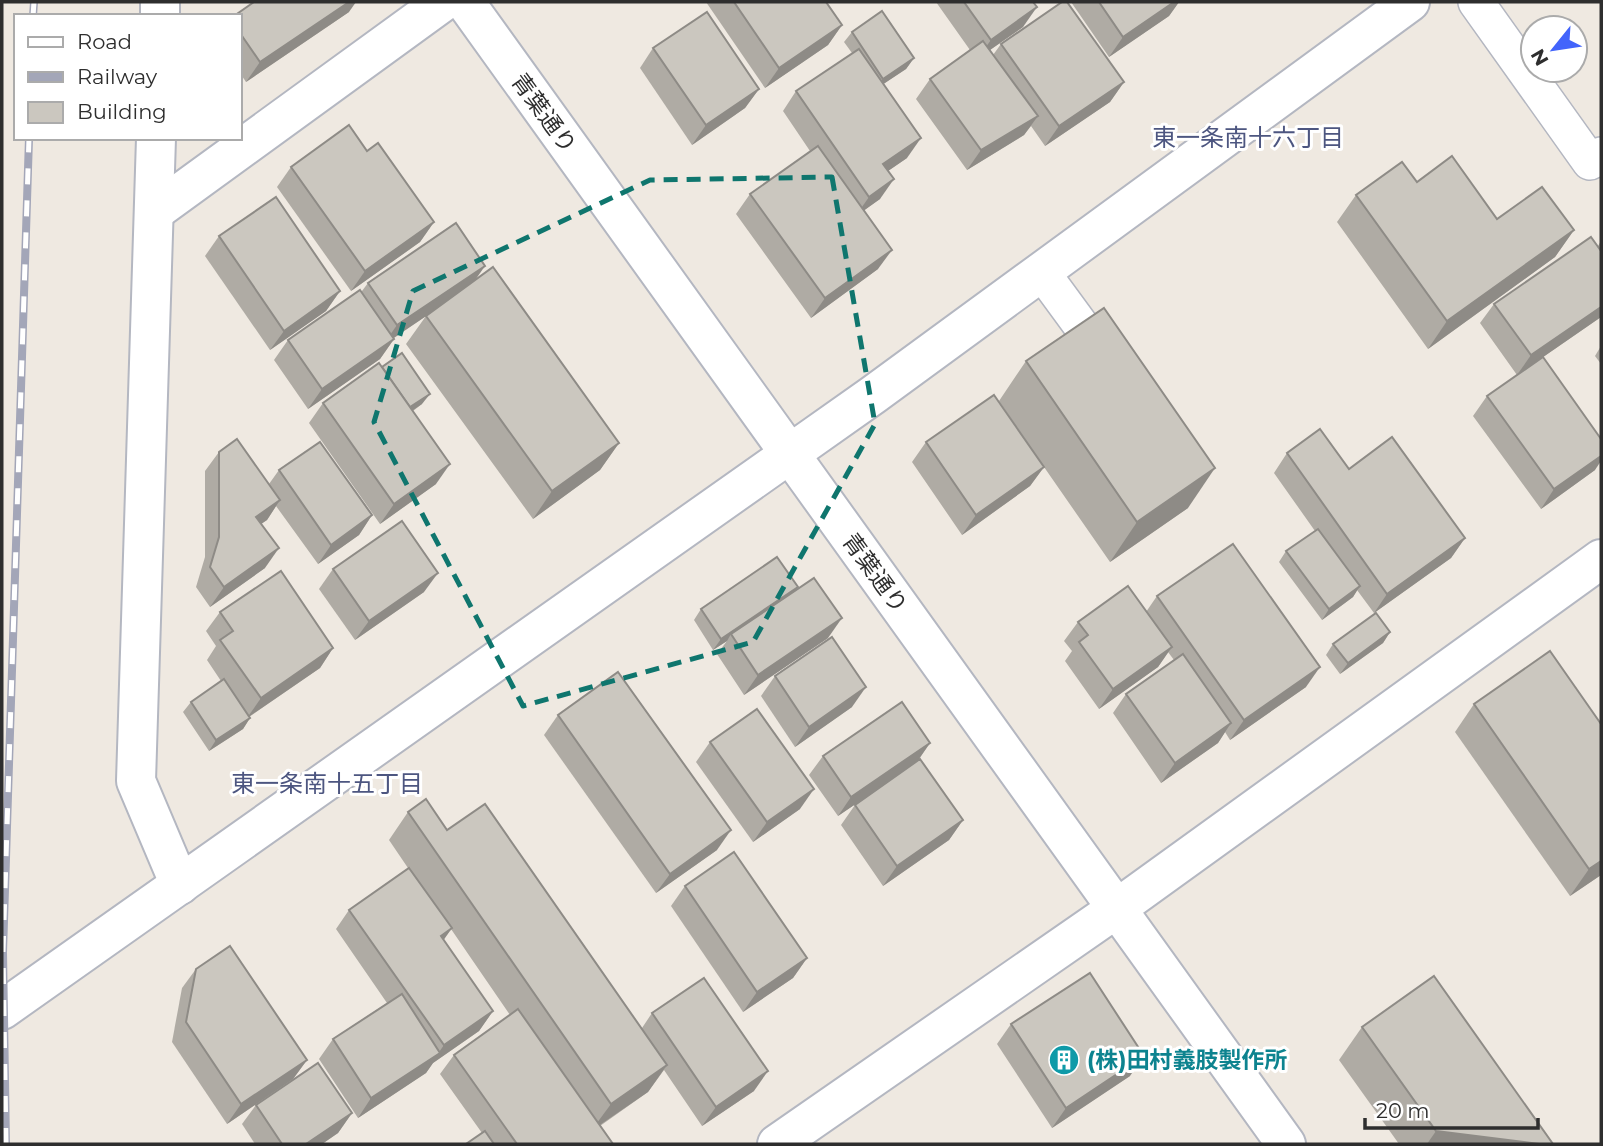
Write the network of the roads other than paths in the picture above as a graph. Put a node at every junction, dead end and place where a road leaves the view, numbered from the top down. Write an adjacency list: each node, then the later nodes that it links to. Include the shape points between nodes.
1 (443, 2): 7 (street)
2 (465, 2): 10 (street, 青葉通り)
3 (1410, 2): 8 (street)
4 (1476, 2): 6 (lane, via 1590,162)
5 (156, 140): 7 (street)
6 (1601, 155)
7 (154, 212): 12 (street, via 136,781)
8 (1041, 271): 9 (lane); 10 (street)
9 (1122, 383)
10 (790, 454): 12 (street); 13 (street, 青葉通り)
11 (1601, 559): 13 (street)
12 (180, 885): 14 (street)
13 (1116, 909): 15 (street); 16 (street, 青葉通り)
14 (2, 1010)
15 (777, 1144)
16 (1286, 1144)

